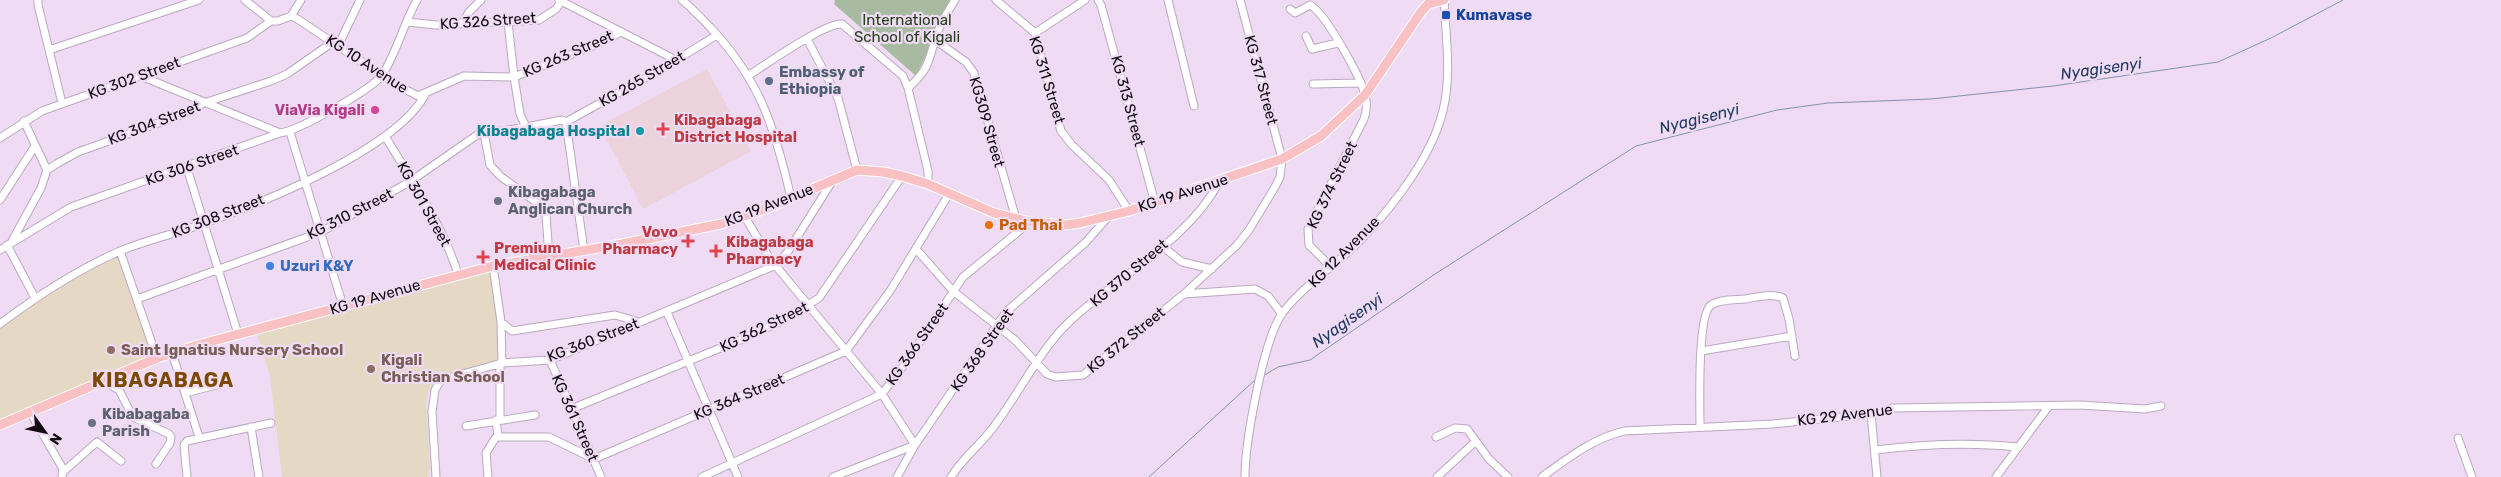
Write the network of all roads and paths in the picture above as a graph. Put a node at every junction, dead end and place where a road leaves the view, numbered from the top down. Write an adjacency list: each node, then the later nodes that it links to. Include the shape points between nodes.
1 (38, 0): 32 (street)
2 (199, 0): 32 (street)
3 (245, 0): 20 (street)
4 (301, 0): 19 (street)
5 (360, 0): 31 (street)
6 (417, 0): 21 (street)
7 (481, 0): 22 (street)
8 (560, 0): 23 (street, KG 326 Street, via 556,10 539,20); 24 (street)
9 (682, 0): 26 (street)
10 (955, 0): 29 (street)
11 (996, 0): 25 (street, KG 311 Street)
12 (1085, 0): 25 (street)
13 (1098, 0): 68 (street, KG 313 Street)
14 (1168, 0): 45 (street)
15 (1240, 0): 55 (street, KG 317 Street)
16 (1444, 0): 17 (main road, KG 19 Avenue); 85 (street, KG 12 Avenue, via 1447,84 1437,128 1419,165 1404,186 1368,230)
17 (1426, 2): 42 (main road, KG 19 Avenue)
18 (1290, 9): 30 (street, via 1296,13 1310,5 1315,7)
19 (291, 16): 20 (street); 31 (street, KG 10 Avenue)
20 (270, 21): 36 (street, KG 302 Street, via 247,38)
21 (407, 22): 22 (street, KG 326 Street, via 436,25); 34 (street)
22 (463, 22): 23 (street, KG 326 Street)
23 (508, 22): 37 (street)
24 (622, 32): 33 (street); 37 (street, KG 263 Street)
25 (1035, 33): 69 (street, KG 311 Street, via 1062,130 1072,145 1109,180)
26 (717, 35): 33 (street, KG 265 Street); 35 (street)
27 (1306, 36): 30 (street, via 1312,49)
28 (807, 39): 35 (street); 40 (street, via 842,24 903,76); 58 (street, via 838,98)
29 (935, 40): 40 (street, via 931,60 922,76); 72 (street, KG309 Street, via 966,62 974,73)
30 (1338, 43): 38 (street)
31 (335, 44): 34 (street, KG 10 Avenue); 44 (street, KG 304 Street, via 287,74)
32 (49, 50): 43 (street)
33 (676, 60): 47 (street, KG 265 Street)
34 (382, 75): 41 (street, KG 10 Avenue, via 412,94); 49 (street, KG 306 Street, via 360,92)
35 (749, 75): 66 (street, via 775,136)
36 (141, 76): 43 (street, KG 302 Street); 44 (street)
37 (514, 76): 41 (street, KG 10 Avenue, via 464,76 448,81); 48 (street, via 521,119)
38 (1360, 83): 39 (street); 42 (street)
39 (1313, 84)
40 (908, 88): 64 (street, via 928,171)
41 (425, 95): 52 (street, KG 308 Street, via 414,112)
42 (1365, 95): 55 (main road, KG 19 Avenue, via 1321,136); 85 (street, KG 374 Street, via 1367,109 1364,119 1308,229 1309,245)
43 (62, 103): 46 (street, KG 302 Street)
44 (204, 103): 50 (street); 57 (street, KG 304 Street, via 181,115 78,152)
45 (1194, 106)
46 (24, 121): 53 (street, KG 302 Street); 54 (street)
47 (566, 122): 48 (street); 81 (street)
48 (526, 127): 51 (street, KG 310 Street)
49 (290, 132): 50 (street, KG 306 Street); 61 (street)
50 (280, 133): 56 (street, KG 306 Street)
51 (484, 133): 62 (street, KG 310 Street, via 468,140); 82 (street, via 490,165 543,208)
52 (385, 136): 61 (street, KG 308 Street); 62 (street, KG 301 Street)
53 (0, 138)
54 (35, 146): 57 (street); 67 (street)
55 (1282, 159): 63 (main road, KG 19 Avenue); 87 (street, KG 372 Street, via 1278,181 1262,211 1237,245)
56 (187, 168): 74 (street); 76 (street, KG 306 Street, via 71,208)
57 (47, 170): 76 (street)
58 (857, 170): 59 (main road, KG 19 Avenue); 60 (main road, KG 19 Avenue)
59 (902, 176): 64 (main road, KG 19 Avenue); 94 (street, KG 362 Street, via 820,298)
60 (835, 178): 66 (main road, KG 19 Avenue); 83 (street, KG 360 Street)
61 (305, 181): 74 (street, KG 308 Street); 75 (street)
62 (411, 181): 75 (street, KG 310 Street); 88 (street, KG 301 Street, via 441,230)
63 (1219, 182): 68 (main road, KG 19 Avenue); 77 (street, KG 370 Street, via 1203,209)
64 (928, 184): 65 (main road, KG 19 Avenue)
65 (949, 194): 72 (main road, KG 19 Avenue); 78 (street, KG 364 Street)
66 (791, 198): 70 (main road, KG 19 Avenue)
67 (0, 200)
68 (1155, 203): 69 (main road, KG 19 Avenue)
69 (1129, 211): 71 (main road, KG 19 Avenue)
70 (745, 217): 81 (main road, KG 19 Avenue); 83 (street)
71 (1108, 217): 73 (main road, KG 19 Avenue, via 1065,225); 100 (street, KG 368 Street, via 1086,242 1015,302)
72 (1016, 219): 73 (main road, KG 19 Avenue)
73 (1030, 222): 89 (street, KG 366 Street, via 963,277)
74 (204, 224): 80 (street, KG 308 Street); 86 (street)
75 (321, 232): 86 (street, KG 310 Street); 93 (street)
76 (9, 243): 79 (street, KG 306 Street); 91 (street)
77 (1162, 246): 87 (street, via 1182,262); 111 (street, KG 370 Street, via 1065,326)
78 (916, 249): 89 (street, KG 372 Street); 103 (street, KG 364 Street, via 868,324)
79 (0, 250)
80 (120, 251): 91 (street, KG 308 Street); 92 (street)
81 (584, 251): 82 (main road, KG 19 Avenue)
82 (549, 257): 84 (main road, KG 19 Avenue)
83 (776, 265): 94 (street); 95 (street, KG 360 Street)
84 (493, 266): 88 (main road, KG 19 Avenue); 97 (street)
85 (1331, 267): 96 (street, KG 12 Avenue)
86 (218, 268): 92 (street, KG 310 Street); 101 (street)
87 (1212, 270): 90 (street, KG 372 Street)
88 (458, 274): 93 (main road, KG 19 Avenue)
89 (953, 291): 100 (street, KG 372 Street); 115 (street, KG 366 Street)
90 (1184, 294): 96 (street, via 1255,289 1268,296); 111 (street, KG 372 Street, via 1086,374 1051,376)
91 (35, 298): 99 (street, KG 308 Street)
92 (137, 299): 107 (street)
93 (343, 306): 101 (main road, KG 19 Avenue)
94 (809, 307): 103 (street); 109 (street, KG 362 Street)
95 (667, 312): 98 (street, KG 360 Street); 109 (street)
96 (1282, 314): 152 (street, KG 12 Avenue, via 1269,341 1258,387)
97 (501, 322): 98 (street, via 512,331 615,315); 110 (street)
98 (639, 322): 108 (street, KG 360 Street)
99 (0, 324)
100 (995, 326): 111 (street, KG 372 Street); 134 (street, KG 368 Street)
101 (238, 334): 105 (main road, KG 19 Avenue)
102 (1792, 336): 104 (street); 104 (street, via 1785,302 1777,296 1720,301 1705,312); 106 (street)
103 (846, 351): 115 (street); 119 (street, KG 364 Street)
104 (1701, 351): 128 (street)
105 (172, 353): 107 (main road, KG 19 Avenue); 114 (street)
106 (1795, 356)
107 (157, 358): 112 (main road, KG 19 Avenue)
108 (550, 360): 110 (street, KG 360 Street); 118 (street, KG 361 Street)
109 (690, 361): 118 (street, KG 362 Street); 119 (street)
110 (501, 363): 123 (street); 144 (street, KG 360 Street, via 452,376 438,383 434,390 432,412)
111 (1036, 363): 151 (street, KG 370 Street, via 997,423)
112 (102, 380): 120 (main road, KG 19 Avenue); 139 (street, via 119,390 133,417 171,437)
113 (220, 384): 114 (street)
114 (186, 393): 129 (street)
115 (882, 394): 134 (street); 140 (street, KG 366 Street)
116 (2049, 406): 117 (street, KG 29 Avenue, via 2145,409); 121 (street, KG 29 Avenue, via 1893,408); 135 (street)
117 (2161, 406)
118 (571, 409): 137 (street, KG 361 Street)
119 (710, 410): 137 (street, KG 364 Street); 140 (street)
120 (30, 412): 125 (main road, KG 19 Avenue); 141 (street)
121 (1871, 414): 128 (street, KG 29 Avenue, via 1773,424); 136 (street)
122 (535, 415): 123 (street)
123 (498, 420): 126 (street); 130 (street)
124 (271, 423): 127 (street)
125 (0, 424)
126 (466, 426)
127 (251, 427): 129 (street); 142 (street)
128 (1700, 427): 155 (street, KG 29 Avenue, via 1646,429 1607,435 1579,450)
129 (199, 437): 143 (street, via 187,440 184,445)
130 (498, 437): 137 (street, via 549,438); 145 (street, via 486,453)
131 (1436, 437): 133 (street, via 1460,427 1467,429)
132 (2458, 438): 158 (street)
133 (1476, 441): 153 (street); 154 (street)
134 (915, 445): 149 (street); 150 (street, KG 368 Street)
135 (2017, 447): 136 (street, via 1922,444); 157 (street)
136 (1876, 450): 156 (street)
137 (594, 459): 146 (street, KG 361 Street)
138 (121, 461): 141 (street, via 97,442)
139 (156, 464)
140 (732, 464): 147 (street, KG 366 Street); 148 (street)
141 (63, 474)
142 (258, 476)
143 (188, 477)
144 (436, 477)
145 (488, 477)
146 (601, 477)
147 (702, 477)
148 (738, 477)
149 (833, 477)
150 (896, 477)
151 (951, 477)
152 (1245, 477)
153 (1437, 477)
154 (1508, 477)
155 (1542, 477)
156 (1877, 477)
157 (1996, 477)
158 (2472, 477)

